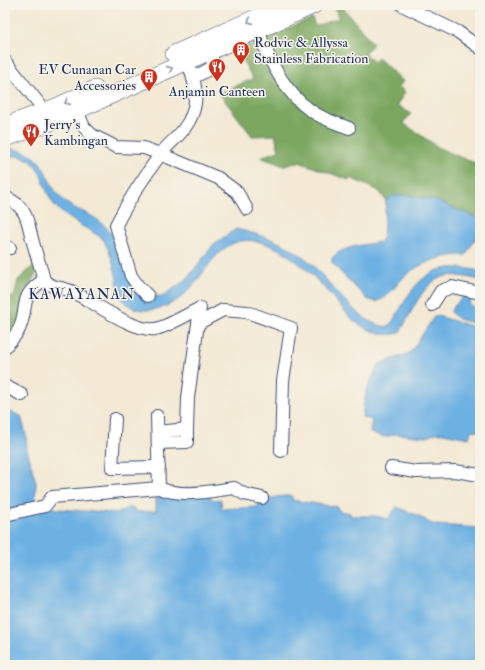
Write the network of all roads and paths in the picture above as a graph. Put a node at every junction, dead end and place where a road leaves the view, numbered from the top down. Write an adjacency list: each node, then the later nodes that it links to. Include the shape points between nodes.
1 (283, 5): 10 (highway, one-way to 10)
2 (314, 5): 4 (highway)
3 (402, 5): 5 (street, via 458,32)
4 (258, 30): 6 (highway); 13 (street, via 264,48 300,102 322,117)
5 (480, 48)
6 (211, 51): 8 (highway); 9 (street, via 211,68)
7 (5, 61): 10 (street)
8 (187, 61): 9 (street); 11 (highway, one-way to 8)
9 (193, 78): 15 (street, via 196,102 192,115 183,130)
10 (45, 111): 12 (highway)
11 (77, 111): 14 (highway); 15 (street, via 84,127 92,135 116,147 144,148)
12 (5, 126)
13 (349, 128)
14 (5, 138)
15 (160, 154): 17 (street, via 218,178 237,192); 20 (street, via 116,225 131,276)
16 (5, 196): 18 (street, via 26,215)
17 (247, 209)
18 (44, 280): 22 (street, via 51,286 65,288 89,299 116,317 136,326 156,329 200,308); 23 (street, via 32,287 26,296 20,329)
19 (480, 293): 21 (street, via 452,287 441,291)
20 (148, 296)
21 (432, 305)
22 (199, 323): 28 (street, via 188,398 187,442); 29 (street, via 223,310 247,312 291,328 283,381)
23 (5, 347)
24 (5, 386): 25 (street)
25 (22, 395)
26 (158, 416): 28 (street)
27 (115, 419): 30 (street, via 112,468)
28 (158, 438): 30 (street)
29 (282, 451)
30 (159, 467): 33 (street)
31 (391, 468): 32 (street, via 416,472 455,470)
32 (480, 475)
33 (160, 488): 34 (street, via 169,493 205,493 234,488 244,494); 35 (street, via 52,497 45,506)
34 (262, 498)
35 (5, 515)

